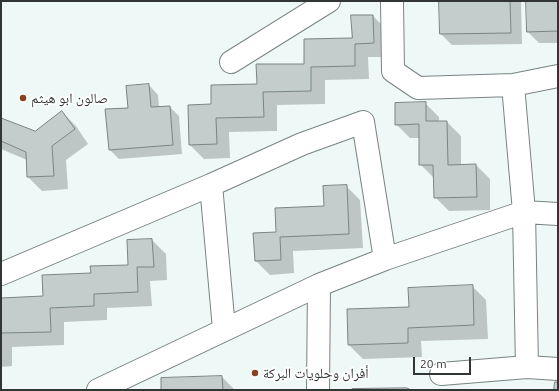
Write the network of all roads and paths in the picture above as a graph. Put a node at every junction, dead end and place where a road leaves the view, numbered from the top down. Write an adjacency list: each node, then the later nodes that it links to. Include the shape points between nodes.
1 (329, 1): 3 (street)
2 (392, 1): 5 (street, via 393,71 418,88)
3 (231, 62)
4 (558, 76): 5 (street)
5 (513, 85): 7 (street)
6 (211, 185): 9 (street, via 302,144 364,122); 10 (street); 12 (street)
7 (524, 212): 8 (street); 9 (street); 13 (street)
8 (558, 214)
9 (385, 259): 11 (street)
10 (1, 274)
11 (319, 285): 12 (street); 17 (street)
12 (224, 329): 16 (street)
13 (527, 367): 14 (street); 15 (street)
14 (558, 369)
15 (440, 374)
16 (98, 390)
17 (318, 390)

